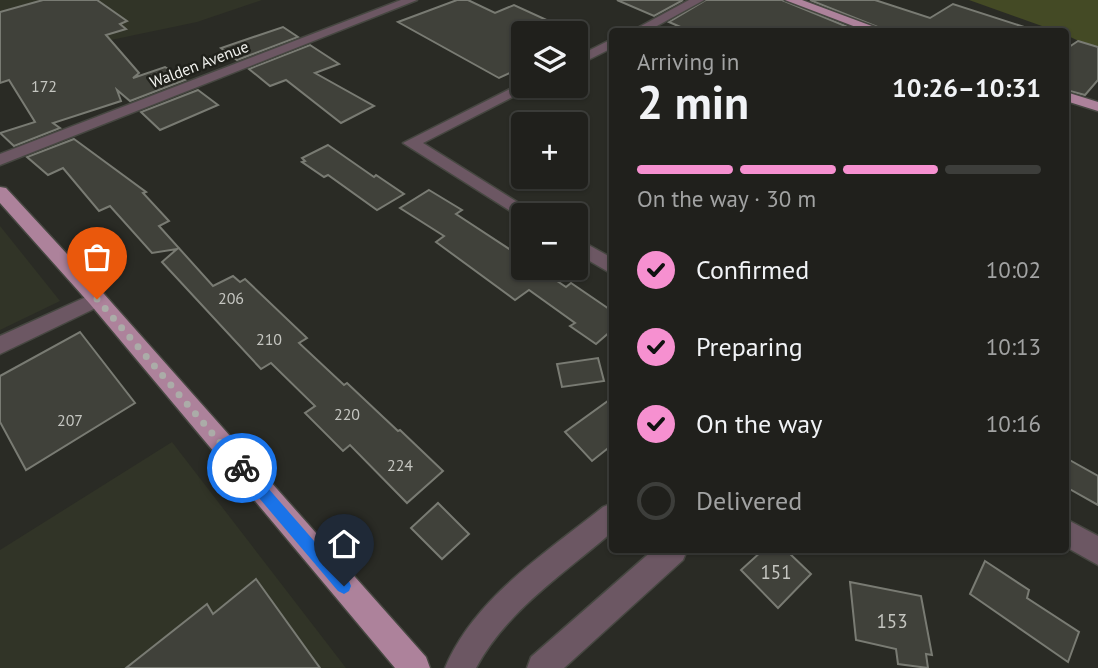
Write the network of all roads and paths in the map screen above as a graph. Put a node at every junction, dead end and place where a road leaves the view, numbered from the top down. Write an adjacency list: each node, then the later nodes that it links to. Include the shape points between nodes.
1 (411, 0): 13 (street, Walden Avenue)
2 (698, 0): 4 (street)
3 (791, 0): 5 (main road)
4 (644, 28)
5 (871, 28)
6 (609, 45): 7 (street)
7 (599, 50): 8 (street); 9 (street)
8 (609, 55)
9 (588, 56)
10 (511, 94): 15 (street, via 411,143)
11 (1069, 97): 12 (main road)
12 (1098, 107)
13 (0, 160)
14 (0, 192): 18 (main road)
15 (511, 204)
16 (588, 252): 17 (street)
17 (609, 265)
18 (97, 299): 19 (street); 24 (main road)
19 (0, 346)
20 (609, 519): 25 (street, via 497,614)
21 (1069, 534): 22 (street)
22 (1098, 551)
23 (670, 553): 26 (street)
24 (415, 668)
25 (460, 668)
26 (542, 668)

